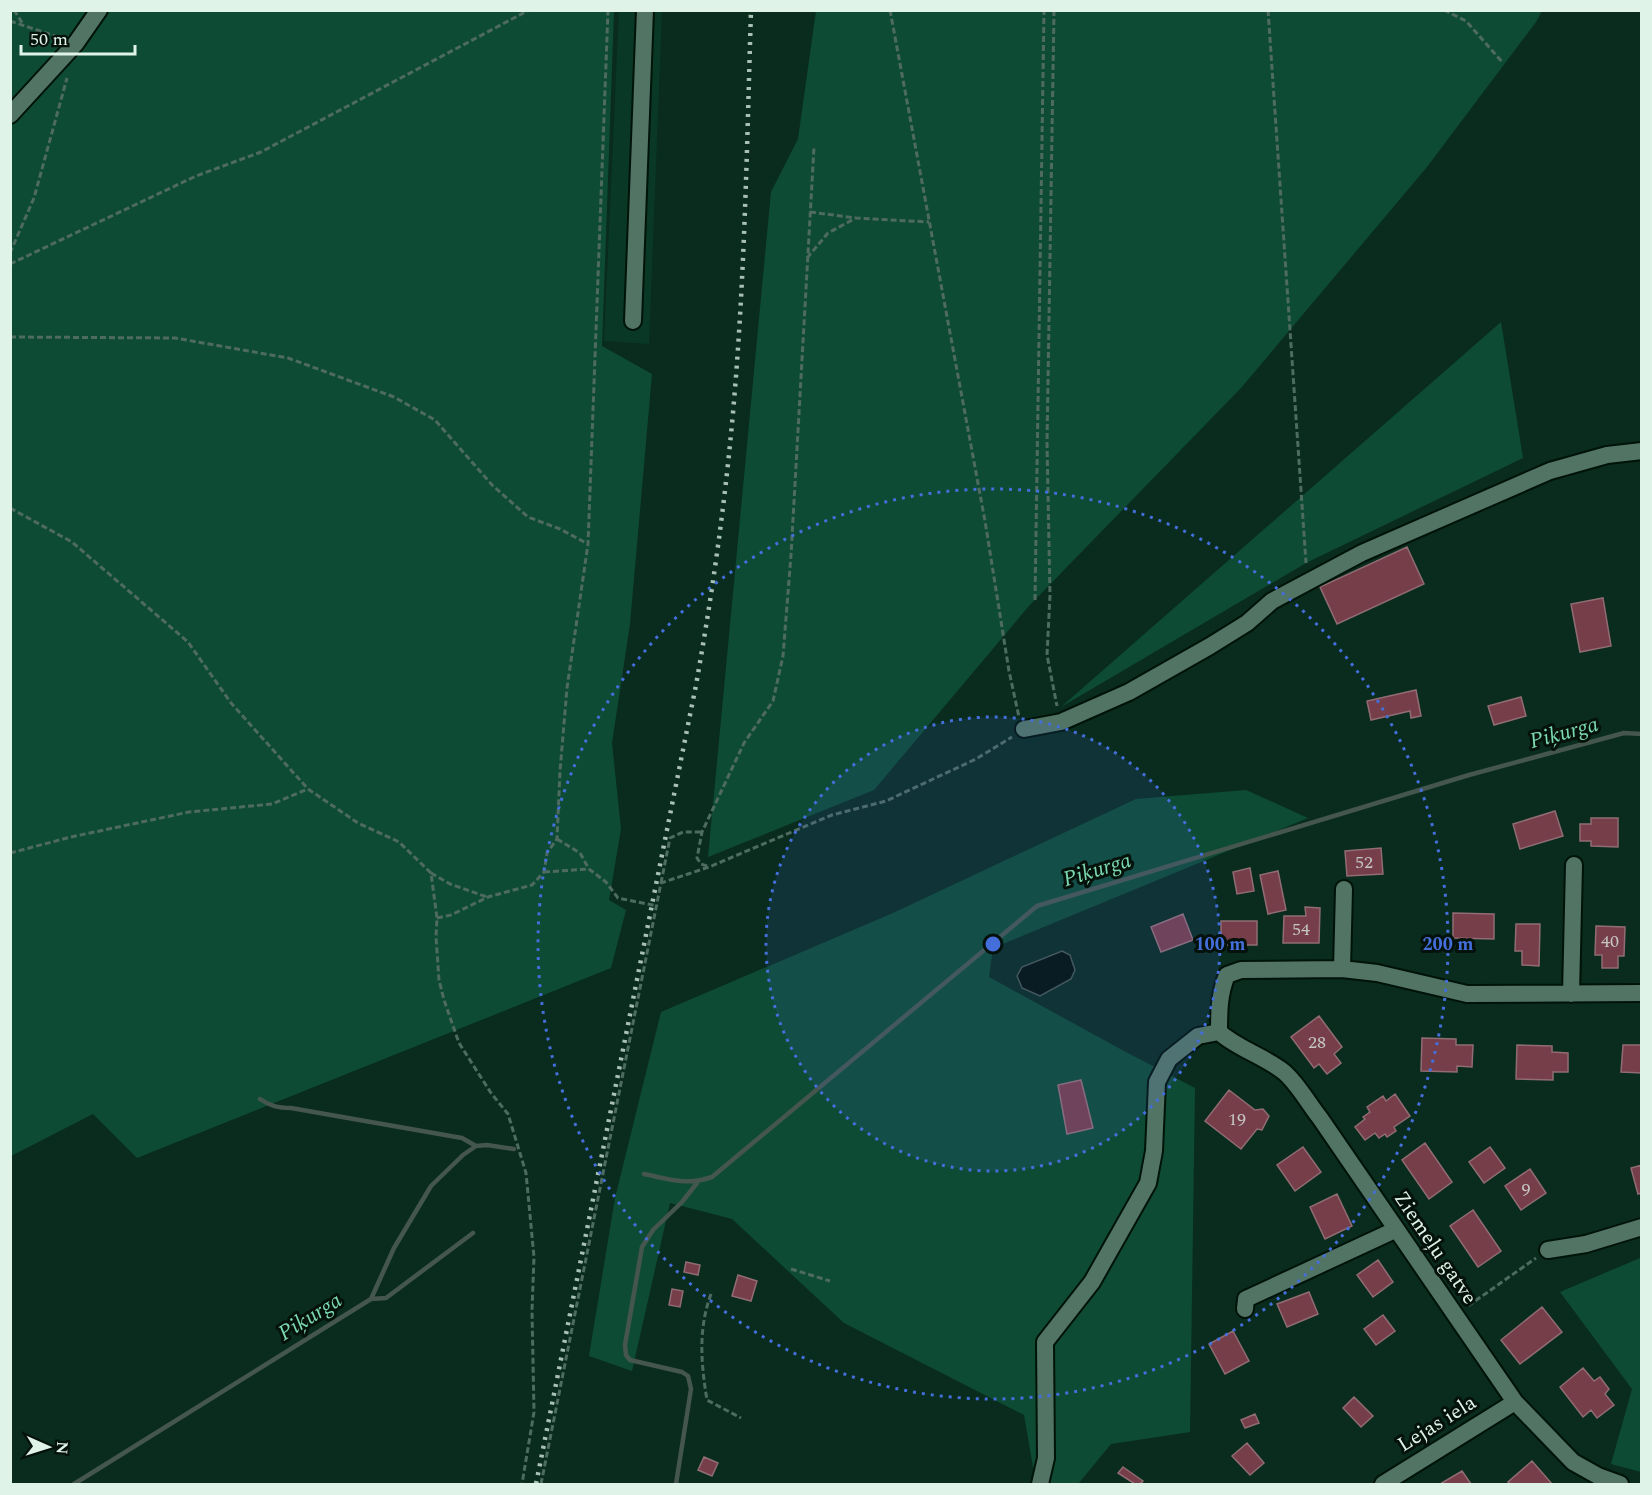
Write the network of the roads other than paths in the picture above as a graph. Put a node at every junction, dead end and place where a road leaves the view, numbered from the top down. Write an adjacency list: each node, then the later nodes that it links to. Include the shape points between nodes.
1 (99, 10): 3 (street, via 76,43)
2 (645, 10): 4 (street)
3 (10, 115)
4 (633, 321)
5 (1641, 451): 6 (street, via 1607,455 1550,471 1362,553 1272,601 1247,623 1139,686 1061,722)
6 (1024, 729)
7 (1574, 866): 11 (street)
8 (1344, 889): 9 (street)
9 (1342, 969): 11 (street, via 1467,993); 12 (street, via 1241,970 1227,975 1222,987)
10 (1641, 993): 11 (street)
11 (1571, 994)
12 (1219, 1032): 14 (street, Ziemeļu gatve, via 1285,1073); 18 (street, via 1198,1036 1169,1059 1157,1082 1154,1151 1148,1183 1092,1282 1045,1342 1046,1458)
13 (1641, 1227): 15 (street)
14 (1395, 1230): 16 (street, via 1246,1299); 17 (street, Ziemeļu gatve)
15 (1548, 1251)
16 (1245, 1309)
17 (1515, 1402): 19 (street, Lejas iela); 20 (street, Ziemeļu gatve, via 1573,1462)
18 (1040, 1485)
19 (1383, 1485)
20 (1620, 1485)

